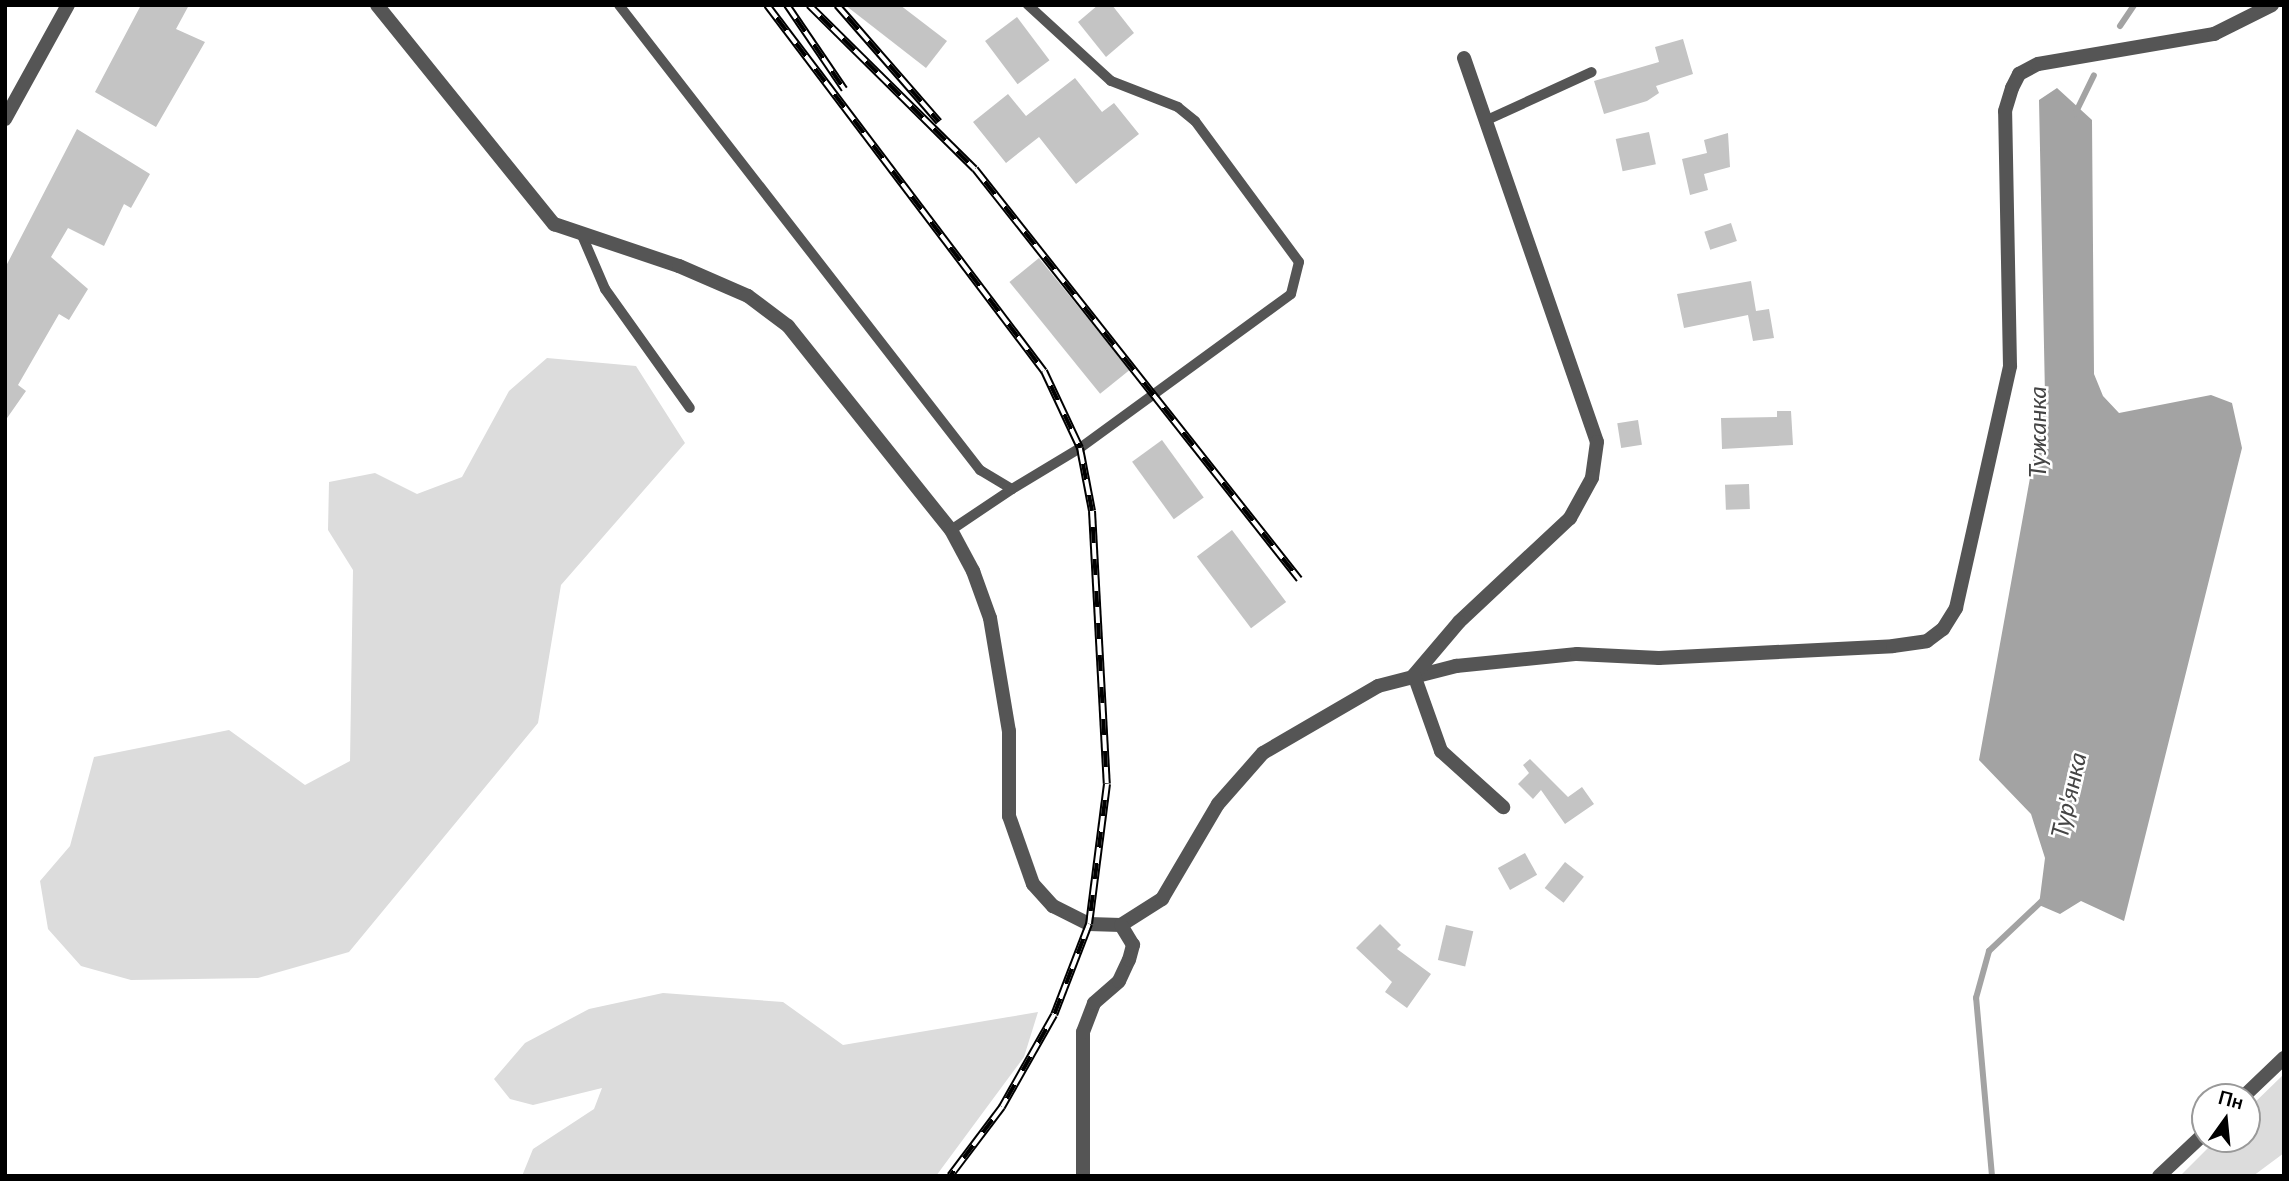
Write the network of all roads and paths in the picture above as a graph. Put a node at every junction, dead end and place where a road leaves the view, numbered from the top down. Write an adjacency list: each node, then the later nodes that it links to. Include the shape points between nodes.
1 (68, 5): 8 (street)
2 (376, 5): 10 (street, via 554,224)
3 (619, 5): 12 (lane, via 979,470)
4 (1028, 5): 12 (lane, via 1111,81 1178,107 1195,121 1299,262 1291,294 1080,448)
5 (2272, 5): 14 (street, via 2214,34 2038,64 2015,81 2005,111 2010,366 1956,608 1943,629 1927,641 1893,646 1660,658 1577,654)
6 (1464, 58): 9 (street)
7 (1592, 72): 9 (lane)
8 (5, 119)
9 (1487, 120): 14 (street, via 1593,422 1592,478 1570,518 1459,622)
10 (581, 233): 11 (lane, via 605,289); 13 (street, via 748,296 788,326)
11 (690, 408)
12 (1012, 489): 13 (lane)
13 (951, 530): 16 (street, via 990,618 1009,731 1009,816 1016,851 1053,906 1089,924)
14 (1414, 675): 15 (street, via 1441,751); 16 (street, via 1378,686 1263,753 1218,804 1162,899)
15 (1503, 807)
16 (1121, 925): 20 (street, via 1133,945 1129,960 1119,981 1094,1003 1083,1032)
17 (2284, 1058): 18 (street)
18 (2258, 1083)
19 (2191, 1145): 21 (street)
20 (1083, 1176)
21 (2159, 1176)

